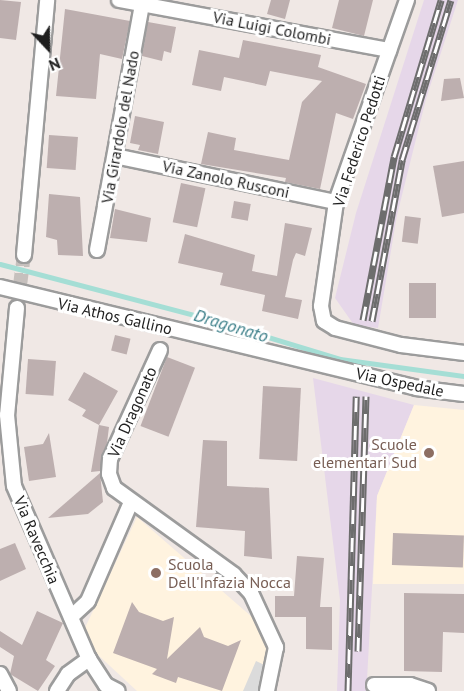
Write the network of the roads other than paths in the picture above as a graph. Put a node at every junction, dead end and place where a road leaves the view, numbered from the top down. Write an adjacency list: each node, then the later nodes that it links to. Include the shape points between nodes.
1 (47, 0): 9 (street)
2 (119, 0): 4 (street, Via Luigi Colombi)
3 (407, 0): 5 (street, Via Federico Pedotti)
4 (142, 4): 5 (street, Via Luigi Colombi); 6 (street, Via Girardolo del Nado)
5 (389, 50): 7 (street, Via Federico Pedotti)
6 (115, 156): 7 (street, Via Zanolo Rusconi); 8 (street, Via Girardolo del Nado)
7 (336, 202): 13 (street, Via Federico Pedotti, via 321,306 324,321 401,345)
8 (97, 250)
9 (24, 255)
10 (0, 287): 14 (street, Via Athos Gallino)
11 (17, 308): 17 (street, Via Ravecchia, via 8,370 9,458 23,509)
12 (160, 350): 16 (street, Via Dragonato, via 110,459 114,488)
13 (464, 353)
14 (336, 369): 15 (street, Via Ospedale, via 416,388)
15 (464, 394)
16 (131, 502): 17 (street, via 88,601); 24 (street, Via Dragonato, via 234,575 251,593 276,647)
17 (71, 617): 18 (street, Via Ravecchia)
18 (89, 659): 22 (street, via 68,674); 23 (street, Via Ravecchia, via 106,685)
19 (0, 674): 21 (street)
20 (374, 685): 25 (street, via 410,685)
21 (9, 691)
22 (57, 691)
23 (118, 691)
24 (267, 691)
25 (428, 691)

